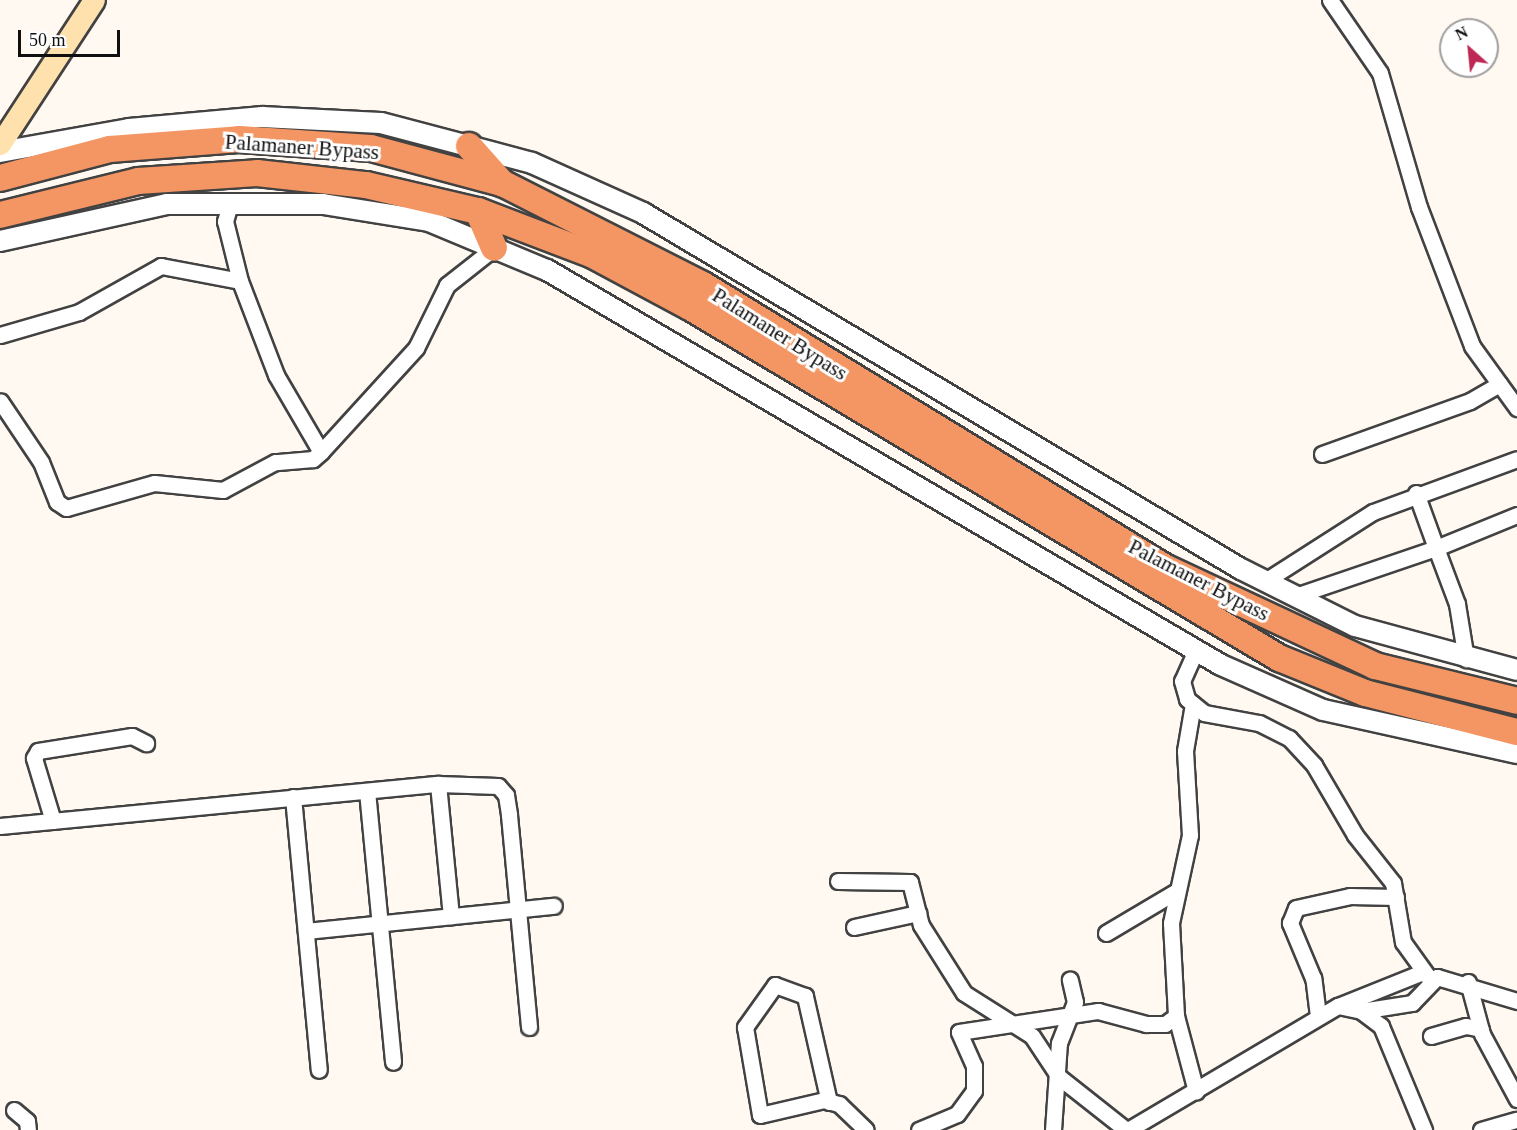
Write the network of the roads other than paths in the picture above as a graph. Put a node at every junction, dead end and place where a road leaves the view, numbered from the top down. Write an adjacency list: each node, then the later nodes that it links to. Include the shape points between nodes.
1 (94, 0): 3 (main road)
2 (1330, 0): 15 (street, via 1380,73 1419,207 1472,346)
3 (0, 144)
4 (469, 146): 5 (street, via 381,123 262,117 129,129); 7 (highway); 24 (street, via 532,163 644,213)
5 (0, 152)
6 (0, 178): 7 (highway, Palamaner Bypass, via 110,149 239,139 371,148)
7 (502, 183): 29 (highway, Palamaner Bypass, via 703,285 1164,567 1376,666)
8 (230, 204): 11 (street, via 167,204); 12 (street, via 323,204 429,221); 13 (street, via 225,220)
9 (477, 211): 10 (highway, Palamaner Bypass, via 366,185 257,173 138,182); 12 (highway); 31 (highway, Palamaner Bypass, via 593,255 690,307 1279,658 1365,693)
10 (0, 215)
11 (0, 241)
12 (494, 248): 18 (street, via 484,261 447,285 416,348); 26 (street, via 546,270)
13 (240, 281): 14 (street, via 161,266 79,312); 18 (street, via 276,375)
14 (0, 335)
15 (1499, 384): 17 (street); 19 (street, via 1470,401)
16 (0, 401): 18 (street, via 40,462 57,502 66,508 154,483 223,490 275,462 313,459)
17 (1517, 408)
18 (321, 452)
19 (1322, 454)
20 (1517, 459): 21 (street)
21 (1416, 493): 23 (street); 24 (street, via 1335,532)
22 (1517, 515): 23 (street)
23 (1436, 548): 25 (street); 27 (street, via 1457,604)
24 (1265, 581): 25 (street)
25 (1295, 596): 27 (street, via 1355,626)
26 (1196, 650): 30 (street, via 1182,681); 33 (street, via 1323,710)
27 (1466, 659): 28 (street)
28 (1517, 670)
29 (1517, 701)
30 (1193, 704): 40 (street, via 1185,751 1190,835); 41 (street, via 1204,713 1259,723 1289,738 1314,765 1355,835 1393,883)
31 (1517, 732)
32 (146, 742): 37 (street, via 132,736 39,751 34,758)
33 (1517, 753)
34 (438, 784): 35 (street); 43 (street, via 487,783 507,795); 45 (street)
35 (367, 790): 36 (street); 46 (street)
36 (293, 797): 37 (street); 48 (street)
37 (53, 821): 38 (street)
38 (0, 826)
39 (838, 881): 44 (street, via 910,882)
40 (1175, 892): 49 (street); 58 (street, via 1171,923)
41 (1396, 897): 50 (street, via 1403,942); 55 (street, via 1350,896 1296,908 1290,922)
42 (554, 906): 43 (street)
43 (518, 910): 45 (street); 60 (street)
44 (918, 914): 47 (street); 59 (street, via 964,993)
45 (451, 916): 46 (street)
46 (380, 924): 48 (street); 63 (street)
47 (854, 927)
48 (306, 931): 64 (street)
49 (1106, 933)
50 (1427, 977): 52 (street); 54 (street); 56 (street, via 1412,1003)
51 (1070, 980): 57 (street, via 1075,1002)
52 (1468, 982): 53 (street); 61 (street)
53 (1517, 1000)
54 (1336, 1007): 55 (street); 56 (street)
55 (1318, 1009): 66 (street)
56 (1361, 1011): 76 (street, via 1381,1026)
57 (1070, 1016): 58 (street, via 1098,1011 1165,1024); 59 (street); 65 (street, via 1059,1043)
58 (1176, 1016): 66 (street)
59 (1014, 1023): 65 (street, via 1032,1036); 73 (street, via 959,1032 974,1066 974,1091 957,1114)
60 (529, 1027)
61 (1481, 1029): 62 (street, via 1466,1026); 67 (street)
62 (1431, 1036)
63 (393, 1062)
64 (319, 1070)
65 (1059, 1077): 74 (street); 75 (street)
66 (1196, 1091): 75 (street)
67 (1517, 1099)
68 (829, 1102): 68 (street, via 760,1115 745,1027 775,985 805,996); 72 (street)
69 (14, 1110): 71 (street, via 27,1121)
70 (1517, 1120): 77 (street)
71 (28, 1130)
72 (866, 1130)
73 (919, 1130)
74 (1053, 1130)
75 (1127, 1130)
76 (1424, 1130)
77 (1481, 1130)

